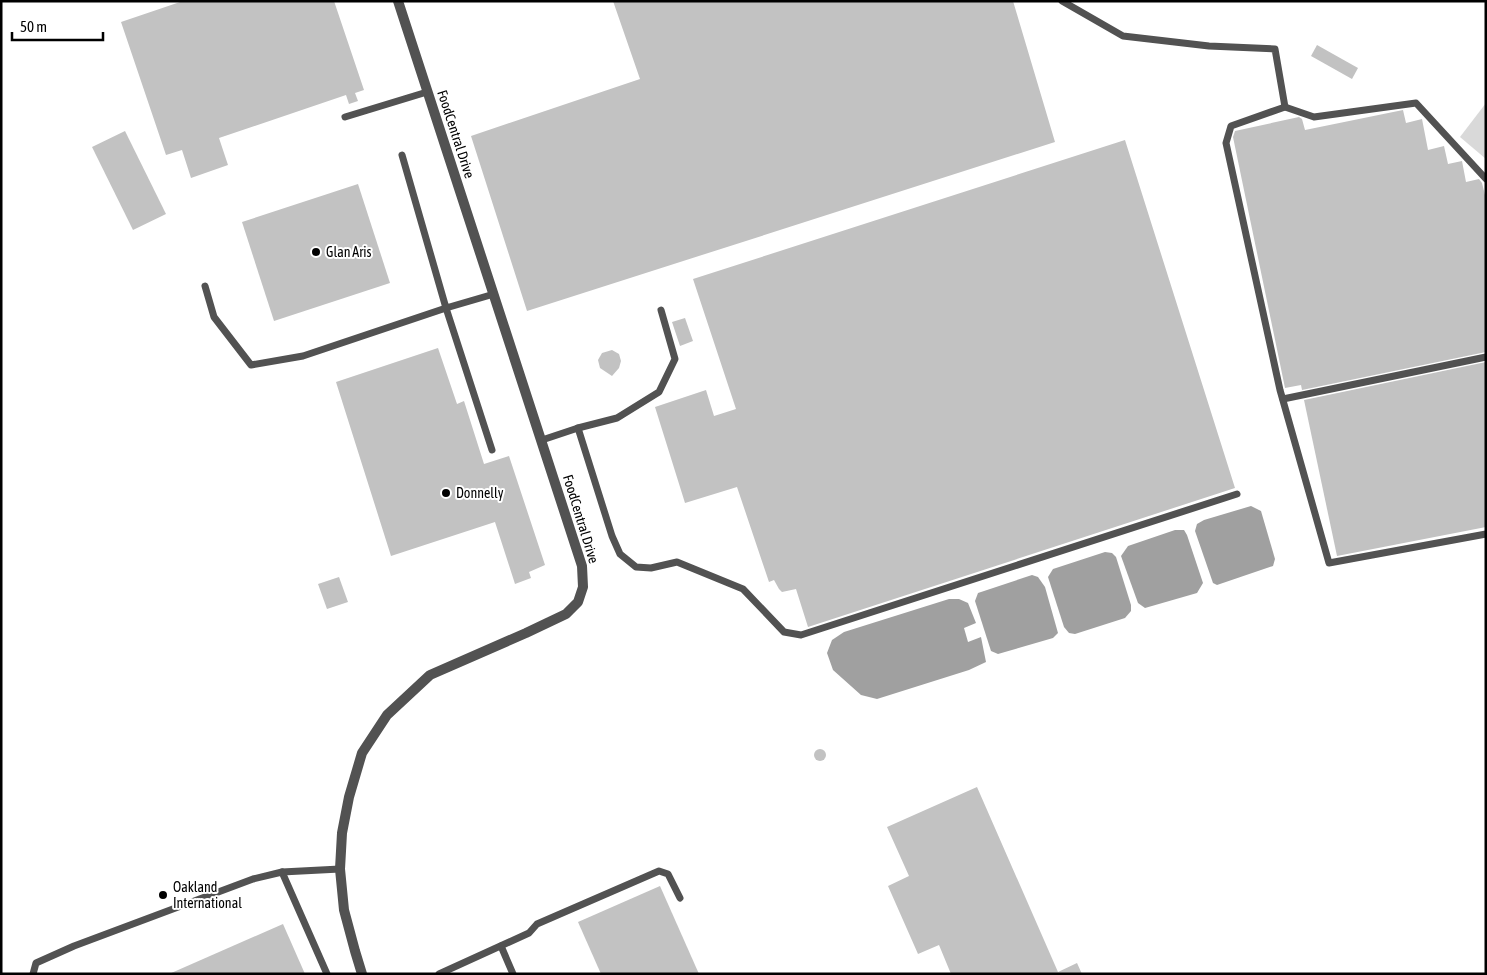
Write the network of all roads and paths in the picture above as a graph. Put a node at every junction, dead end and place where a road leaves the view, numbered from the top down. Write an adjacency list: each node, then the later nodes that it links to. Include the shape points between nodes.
1 (398, 1): 3 (street, FoodCentral Drive)
2 (1062, 1): 4 (lane, via 1123,36 1209,46 1275,49)
3 (427, 92): 5 (lane); 9 (street, FoodCentral Drive)
4 (1285, 107): 7 (lane, via 1314,116 1416,103); 13 (lane, via 1231,126 1226,143)
5 (345, 118)
6 (402, 155): 10 (lane)
7 (1486, 179)
8 (205, 286): 10 (lane, via 214,317 250,365 304,356)
9 (494, 294): 10 (lane); 15 (street, FoodCentral Drive)
10 (446, 308): 16 (lane)
11 (661, 310): 14 (lane, via 675,359 659,392 617,418)
12 (1486, 357): 13 (lane)
13 (1283, 399): 18 (lane, via 1329,563)
14 (578, 428): 15 (lane); 17 (lane, via 620,554 636,567 651,568 677,562 743,589 784,632 800,635)
15 (542, 440): 19 (street, FoodCentral Drive, via 582,566 583,587 578,602 566,614 548,624 430,675 387,715 362,753 348,797)
16 (492, 450)
17 (1236, 494)
18 (1486, 534)
19 (340, 869): 20 (lane); 25 (street, FoodCentral Drive, via 344,910)
20 (282, 872): 23 (lane, via 253,879 74,946 36,963); 24 (lane)
21 (680, 898): 22 (lane, via 668,874 659,871 537,924 530,932)
22 (501, 946): 26 (lane); 27 (lane)
23 (33, 974)
24 (327, 974)
25 (362, 974)
26 (439, 974)
27 (512, 974)

